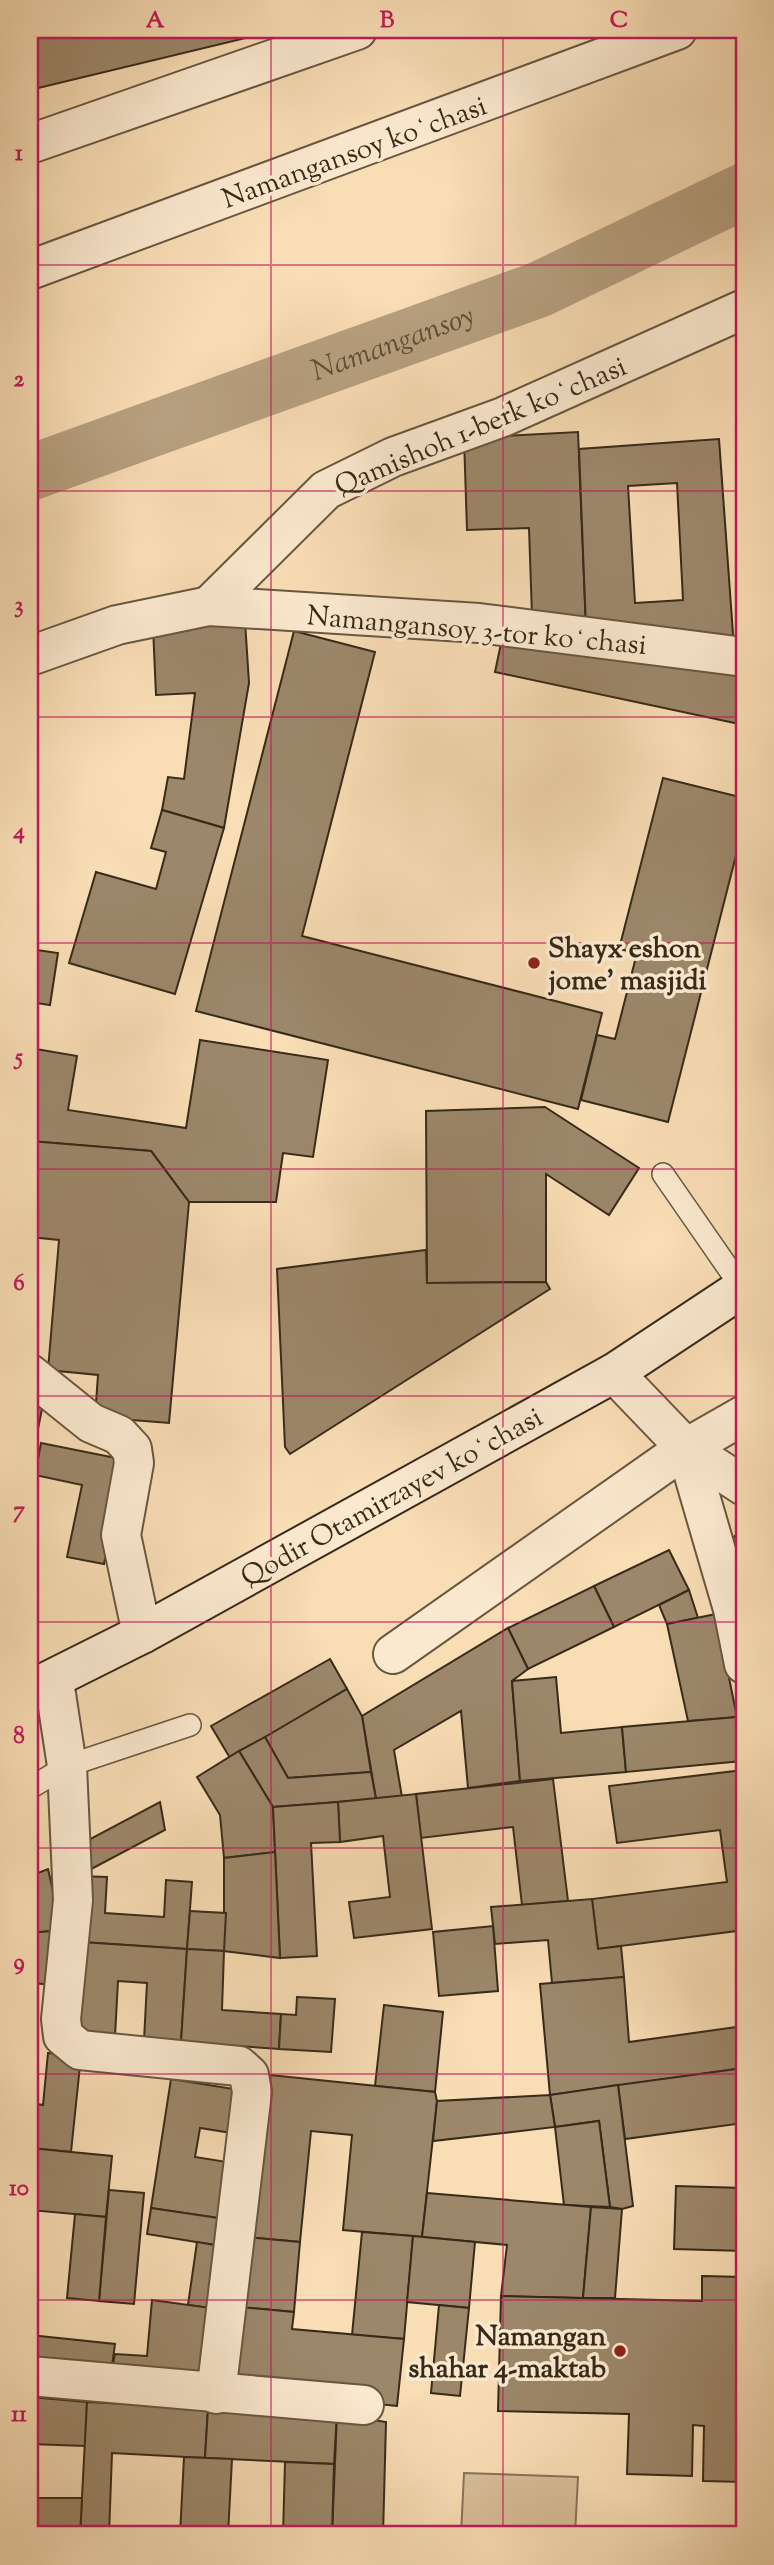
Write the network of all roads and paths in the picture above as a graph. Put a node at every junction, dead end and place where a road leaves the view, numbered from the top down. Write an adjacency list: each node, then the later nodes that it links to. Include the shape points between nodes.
1 (356, 30): 3 (street)
2 (677, 30): 4 (street, Namangansoy koʻchasi)
3 (30, 144)
4 (30, 270)
5 (744, 309): 6 (street, Qamishoh 1-berk koʻchasi, via 503,417 393,457 326,490)
6 (209, 606): 7 (street, Namangansoy 3-tor koʻchasi, via 117,625); 8 (street, Namangansoy 3-tor koʻchasi, via 479,623)
7 (30, 656)
8 (744, 657)
9 (663, 1174): 10 (lane)
10 (743, 1288): 11 (street, Qodir Otamirzayev koʻchasi)
11 (614, 1373): 14 (street); 16 (street, Qodir Otamirzayev koʻchasi)
12 (30, 1374): 16 (street, via 91,1423 119,1435 131,1449 134,1463 121,1535)
13 (744, 1415): 14 (street)
14 (686, 1448): 15 (street); 17 (street); 18 (street, via 733,1609)
15 (744, 1486)
16 (142, 1634): 19 (street, Qodir Otamirzayev koʻchasi)
17 (393, 1654)
18 (744, 1664)
19 (42, 1686): 21 (street)
20 (190, 1725): 21 (lane)
21 (67, 1766): 22 (lane); 24 (street, via 73,1900 63,2036 80,2050 239,2066 249,2075 252,2092)
22 (30, 1788)
23 (30, 2376): 24 (street)
24 (216, 2394): 25 (street)
25 (364, 2405)

